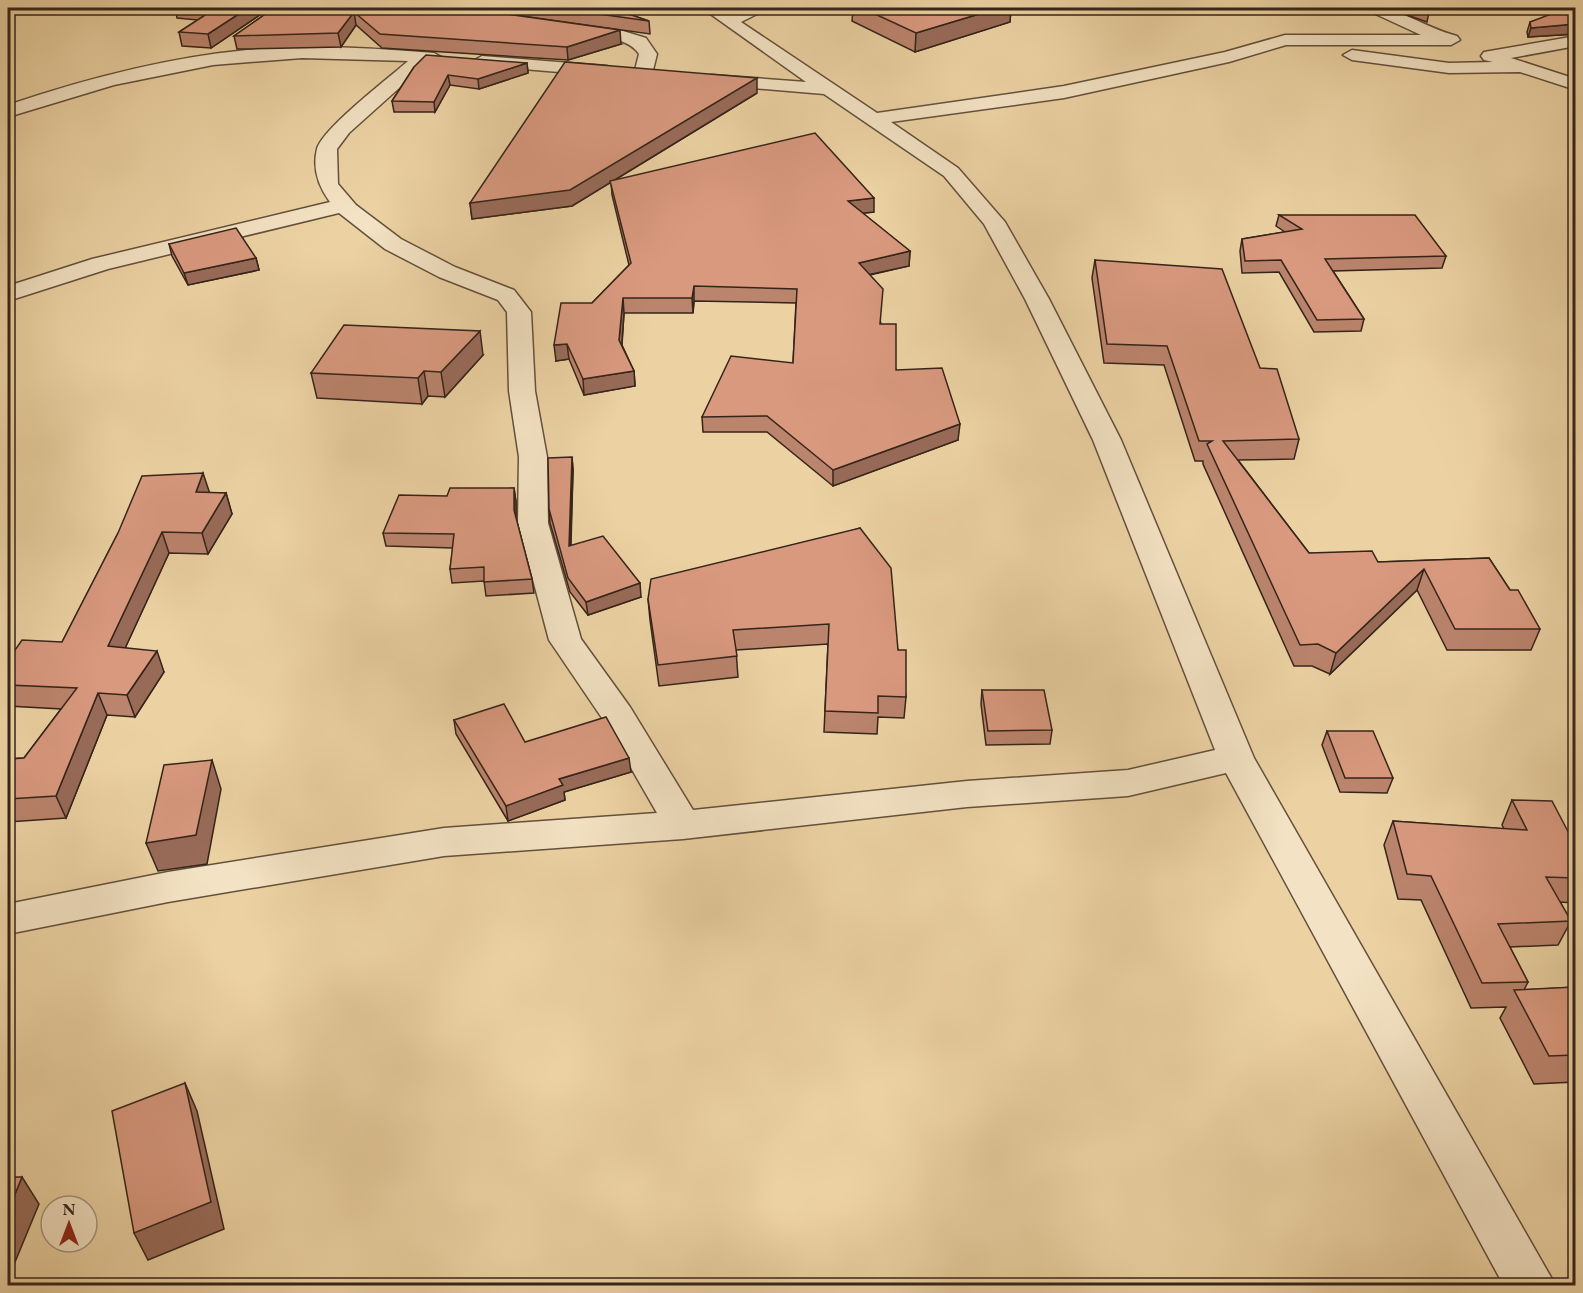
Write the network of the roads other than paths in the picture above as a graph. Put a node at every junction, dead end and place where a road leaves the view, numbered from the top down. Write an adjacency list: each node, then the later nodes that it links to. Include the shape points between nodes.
1 (757, 8): 3 (street)
2 (1375, 8): 8 (street)
3 (719, 14): 16 (street)
4 (563, 27): 12 (street, via 640,42 648,54)
5 (239, 40): 10 (street)
6 (1575, 41): 8 (street)
7 (1273, 43): 8 (street, via 1306,38); 11 (street, via 1406,64); 18 (street, via 1230,57 1064,92)
8 (1471, 48): 11 (street)
9 (423, 57): 10 (street, via 285,53); 12 (street); 19 (street, via 364,107 327,149 328,184)
10 (200, 62): 17 (street, via 94,85)
11 (1520, 67): 15 (street)
12 (643, 74): 13 (street)
13 (665, 76)
14 (698, 79): 16 (street)
15 (1575, 85)
16 (830, 90): 18 (street)
17 (8, 111)
18 (873, 119): 21 (street, via 951,172 994,222 1107,440)
19 (343, 205): 20 (street, via 100,264); 22 (street, via 393,244 447,272 506,295 519,312 522,391 533,457 533,523 565,640 618,715)
20 (8, 294)
21 (1236, 758): 22 (street, via 1128,783 967,794); 24 (street)
22 (683, 825): 23 (street, via 444,842 168,887)
23 (8, 919)
24 (1531, 1286)

